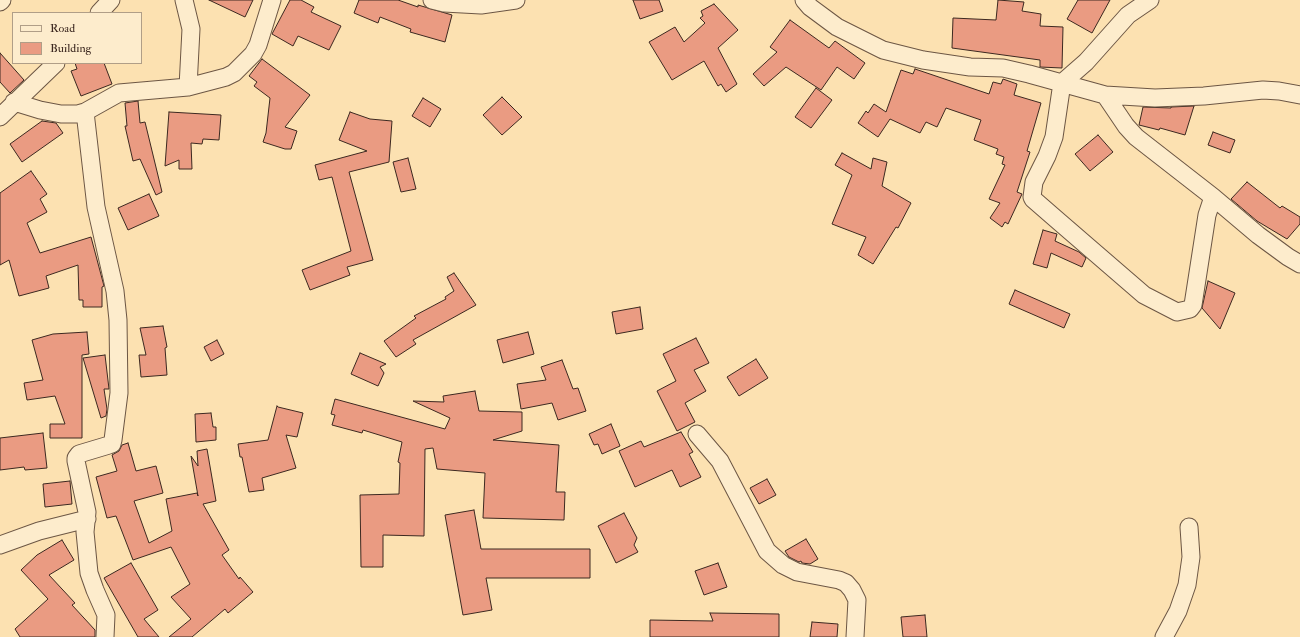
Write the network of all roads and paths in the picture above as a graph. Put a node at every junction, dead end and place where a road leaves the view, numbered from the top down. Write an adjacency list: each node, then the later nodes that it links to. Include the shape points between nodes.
1 (111, 0): 8 (street)
2 (184, 0): 11 (street, via 191,29)
3 (272, 0): 11 (street, via 258,45 246,62 226,77)
4 (432, 0): 5 (street, via 481,5)
5 (516, 0)
6 (804, 0): 10 (street, via 837,26 883,50 931,62 1003,68)
7 (1150, 0): 10 (street, via 1128,15 1086,62)
8 (100, 12)
9 (55, 64): 14 (street)
10 (1062, 83): 12 (street); 17 (street, via 1054,137 1034,182 1033,199 1144,295 1177,312 1193,306 1207,216)
11 (188, 87): 15 (street, via 119,93)
12 (1106, 95): 13 (street, via 1162,98 1263,90); 17 (street, via 1136,137)
13 (1300, 95)
14 (14, 102): 15 (street, via 62,114); 16 (street)
15 (84, 112): 20 (street, via 96,207 118,320 119,393 112,444 79,454 76,458)
16 (0, 117)
17 (1213, 197): 18 (street, via 1258,235)
18 (1300, 264)
19 (697, 434): 24 (street, via 720,461 767,551 797,572 839,580 852,590 857,600)
20 (87, 519): 22 (street, via 39,531); 23 (street, via 84,532 89,573 106,616)
21 (1189, 527): 25 (street, via 1191,557 1186,586 1178,611)
22 (0, 545)
23 (105, 637)
24 (855, 637)
25 (1164, 637)

